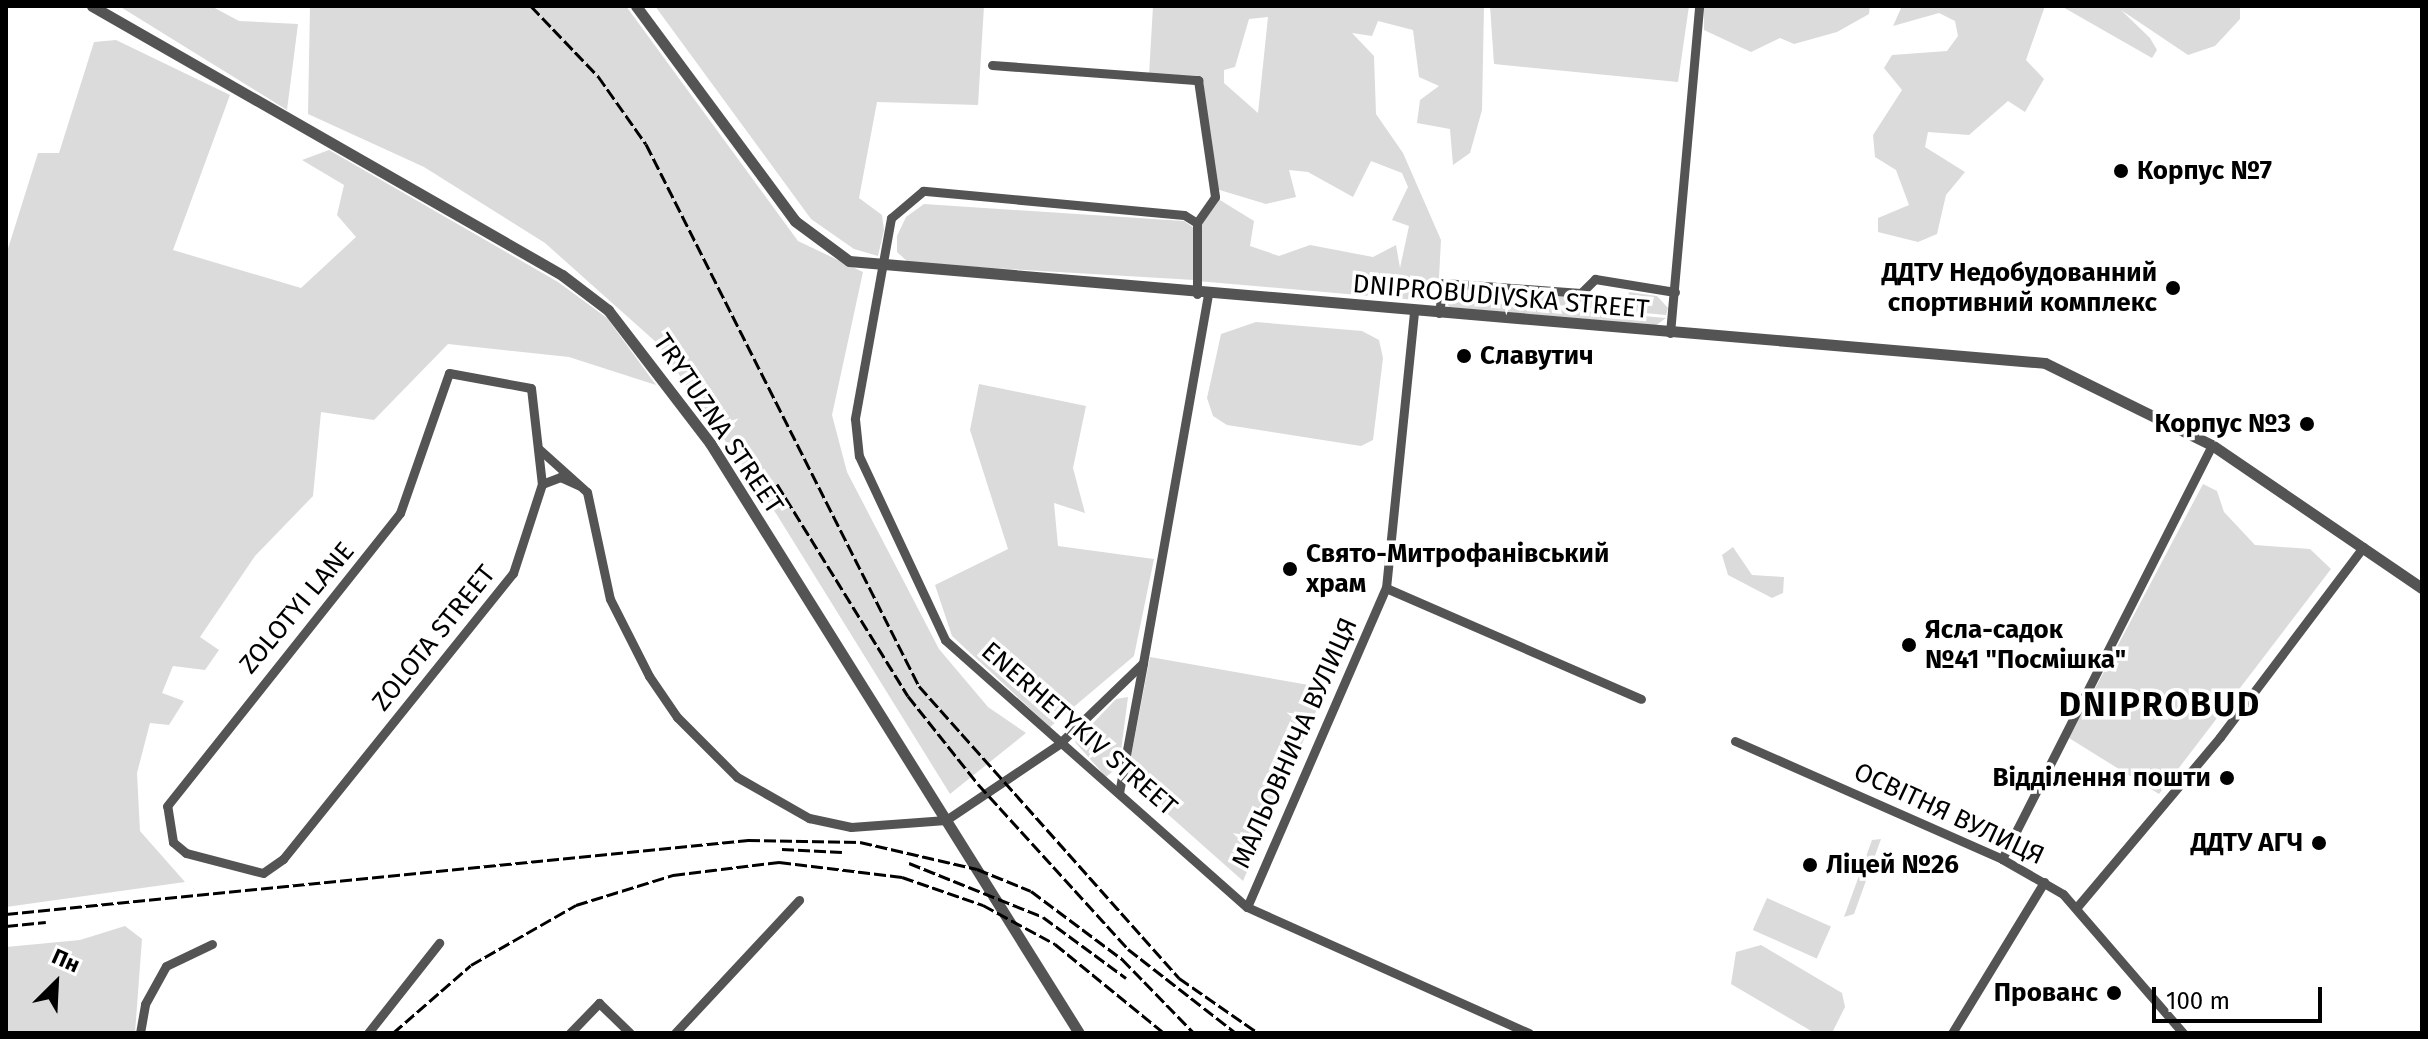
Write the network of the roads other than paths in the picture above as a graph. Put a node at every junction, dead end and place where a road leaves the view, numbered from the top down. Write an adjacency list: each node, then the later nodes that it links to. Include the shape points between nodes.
1 (92, 6): 25 (street, TRYTUZNA STREET, via 562,275 608,310 710,443)
2 (636, 6): 6 (street, DNIPROBUDIVSKA STREET, via 795,221 849,261)
3 (1699, 6): 7 (street)
4 (992, 65): 5 (street, via 1198,80 1215,197)
5 (1197, 223): 6 (street, ENERHETYKIV STREET, via 1184,215 923,191 891,218); 8 (street)
6 (882, 268): 8 (street, DNIPROBUDIVSKA STREET); 23 (street, ENERHETYKIV STREET, via 855,419 859,456 945,640)
7 (1675, 292): 10 (street, via 1595,279 1581,293 1443,283); 11 (street)
8 (1202, 294): 9 (street, DNIPROBUDIVSKA STREET); 20 (street)
9 (1414, 312): 10 (street, DNIPROBUDIVSKA STREET); 18 (street, МАЛЬОВНИЧА ВУЛИЦЯ)
10 (1439, 313): 11 (street, DNIPROBUDIVSKA STREET)
11 (1670, 333): 13 (street, DNIPROBUDIVSKA STREET, via 2045,363)
12 (531, 388): 14 (street, ZOLOTA STREET); 27 (street, ZOLOTYI LANE, via 449,373 400,513 167,806 173,842 186,853)
13 (2212, 445): 17 (street, DNIPROBUDIVSKA STREET); 26 (street)
14 (539, 449): 15 (street, ZOLOTA STREET); 16 (street)
15 (542, 484): 16 (street, via 560,477); 27 (street, ZOLOTA STREET, via 526,547 490,607 283,859)
16 (587, 492): 25 (street, via 610,599 649,676 677,717 737,777 809,818 851,827)
17 (2363, 547): 19 (street, DNIPROBUDIVSKA STREET); 31 (street, via 2220,737)
18 (1386, 588): 21 (street); 30 (street, МАЛЬОВНИЧА ВУЛИЦЯ)
19 (2422, 588)
20 (1143, 663): 23 (street); 24 (street)
21 (1641, 699)
22 (1735, 741): 26 (street, ОСВІТНЯ ВУЛИЦЯ)
23 (1059, 744): 24 (street, ENERHETYKIV STREET); 25 (street)
24 (1119, 793): 30 (street, ENERHETYKIV STREET)
25 (946, 820): 39 (street, TRYTUZNA STREET)
26 (2002, 859): 28 (street, ОСВІТНЯ ВУЛИЦЯ)
27 (263, 873)
28 (2044, 882): 31 (street, ОСВІТНЯ ВУЛИЦЯ); 41 (street)
29 (799, 900): 38 (street)
30 (1247, 907): 40 (street, ENERHETYKIV STREET)
31 (2077, 907): 42 (street, ОСВІТНЯ ВУЛИЦЯ)
32 (439, 943): 35 (street)
33 (212, 944): 34 (street, via 166,966 145,1004)
34 (140, 1033)
35 (368, 1033)
36 (570, 1033): 37 (street, via 599,1003)
37 (630, 1033)
38 (675, 1033)
39 (1079, 1033)
40 (1529, 1033)
41 (1952, 1033)
42 (2183, 1033)

